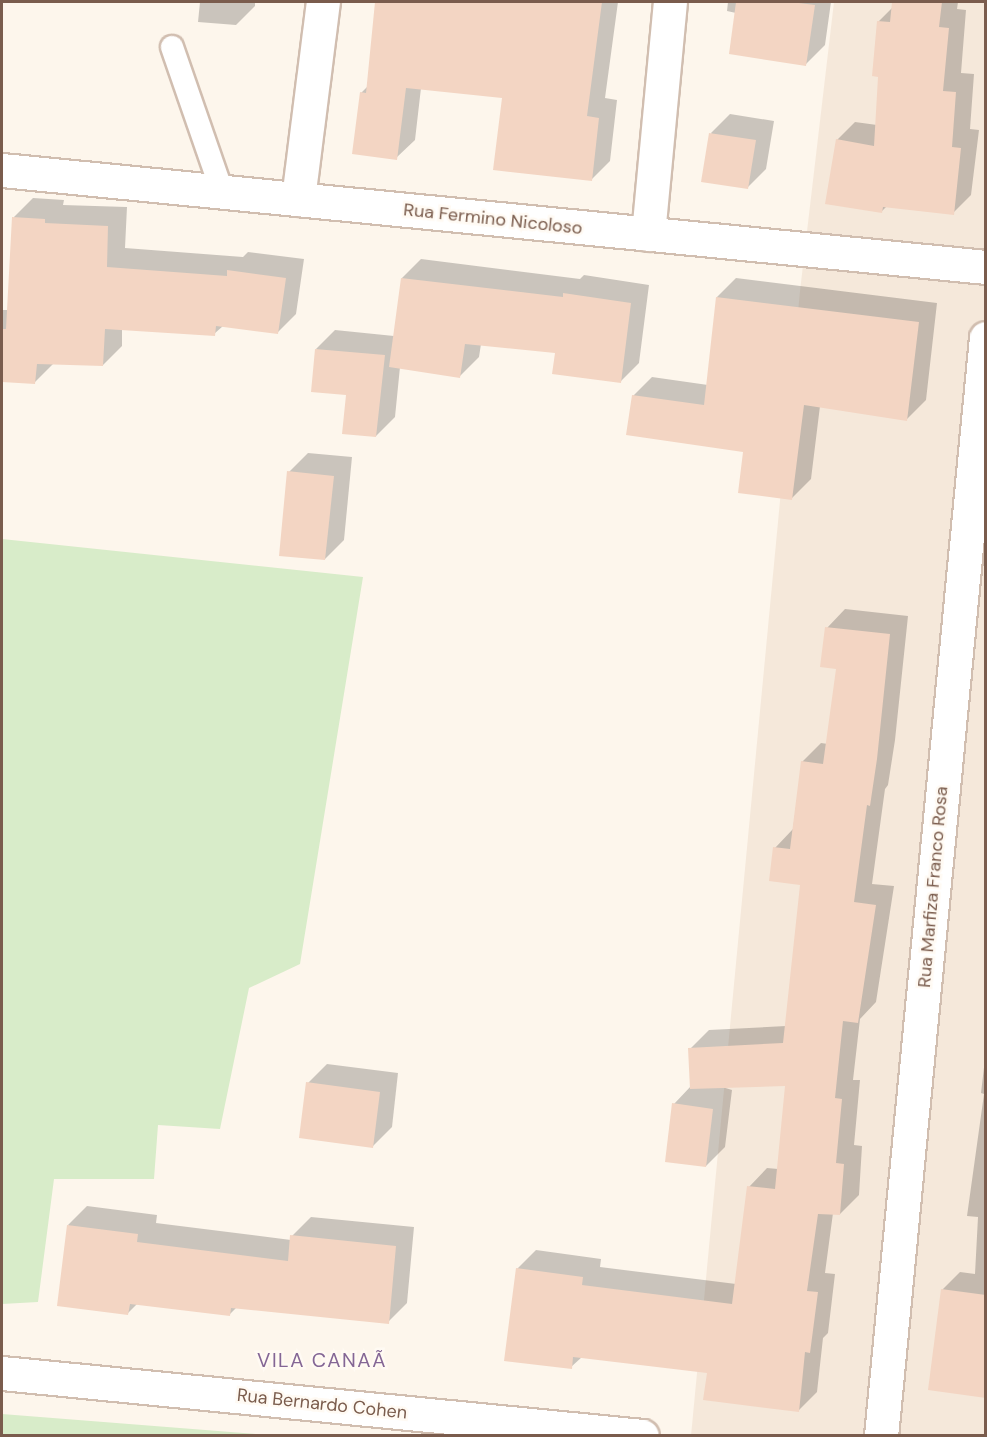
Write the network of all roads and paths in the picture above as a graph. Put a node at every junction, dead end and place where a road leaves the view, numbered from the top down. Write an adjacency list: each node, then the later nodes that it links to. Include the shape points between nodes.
1 (323, 2): 6 (street)
2 (670, 2): 7 (street)
3 (172, 47): 5 (lane)
4 (2, 170): 5 (street, Rua Fermino Nicoloso)
5 (222, 191): 6 (street, Rua Fermino Nicoloso)
6 (298, 199): 7 (street, Rua Fermino Nicoloso)
7 (648, 234): 8 (street, Rua Fermino Nicoloso)
8 (986, 267)
9 (986, 338): 12 (street, Rua Marfiza Franco Rosa)
10 (2, 1372): 11 (street, Rua Bernardo Cohen)
11 (642, 1436)
12 (881, 1436)

